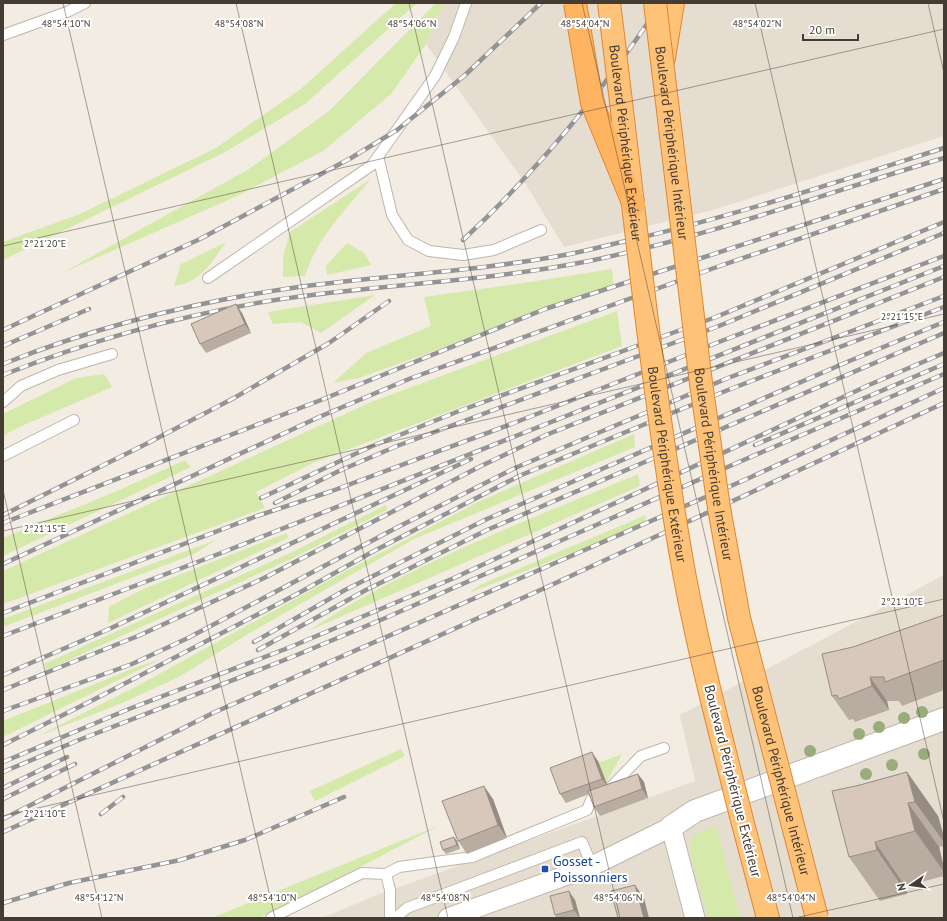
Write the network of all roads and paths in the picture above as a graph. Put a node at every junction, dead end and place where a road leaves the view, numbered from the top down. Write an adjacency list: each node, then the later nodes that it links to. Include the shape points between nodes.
1 (85, 3): 7 (lane)
2 (466, 3): 9 (lane, via 454,37 435,76)
3 (575, 3): 10 (highway, bridge, via 592,103)
4 (609, 3): 10 (highway, Boulevard Périphérique Extérieur, bridge)
5 (655, 3): 8 (highway, Boulevard Périphérique Intérieur, bridge)
6 (673, 3): 8 (highway, bridge)
7 (3, 35)
8 (662, 71): 28 (highway, Boulevard Périphérique Intérieur, bridge, via 701,383 738,611)
9 (378, 156): 11 (lane, via 392,215 408,240 430,251 463,255 494,250); 12 (lane, via 372,165)
10 (634, 205): 27 (highway, Boulevard Périphérique Extérieur, bridge, via 656,401 680,552 707,679)
11 (542, 230)
12 (208, 278)
13 (112, 354): 14 (lane, via 58,370 21,386)
14 (3, 402)
15 (74, 420): 16 (lane)
16 (3, 456)
17 (944, 719): 19 (street, via 694,811)
18 (664, 748): 21 (lane, via 641,756 609,789 591,800 587,810 472,857 399,867)
19 (663, 831): 20 (street); 26 (street)
20 (592, 866): 24 (lane, via 582,842 407,908); 25 (street)
21 (386, 874): 22 (lane, via 362,874); 23 (lane, via 390,890)
22 (271, 918)
23 (390, 918)
24 (395, 918)
25 (448, 918)
26 (695, 918)
27 (768, 918)
28 (817, 918)

